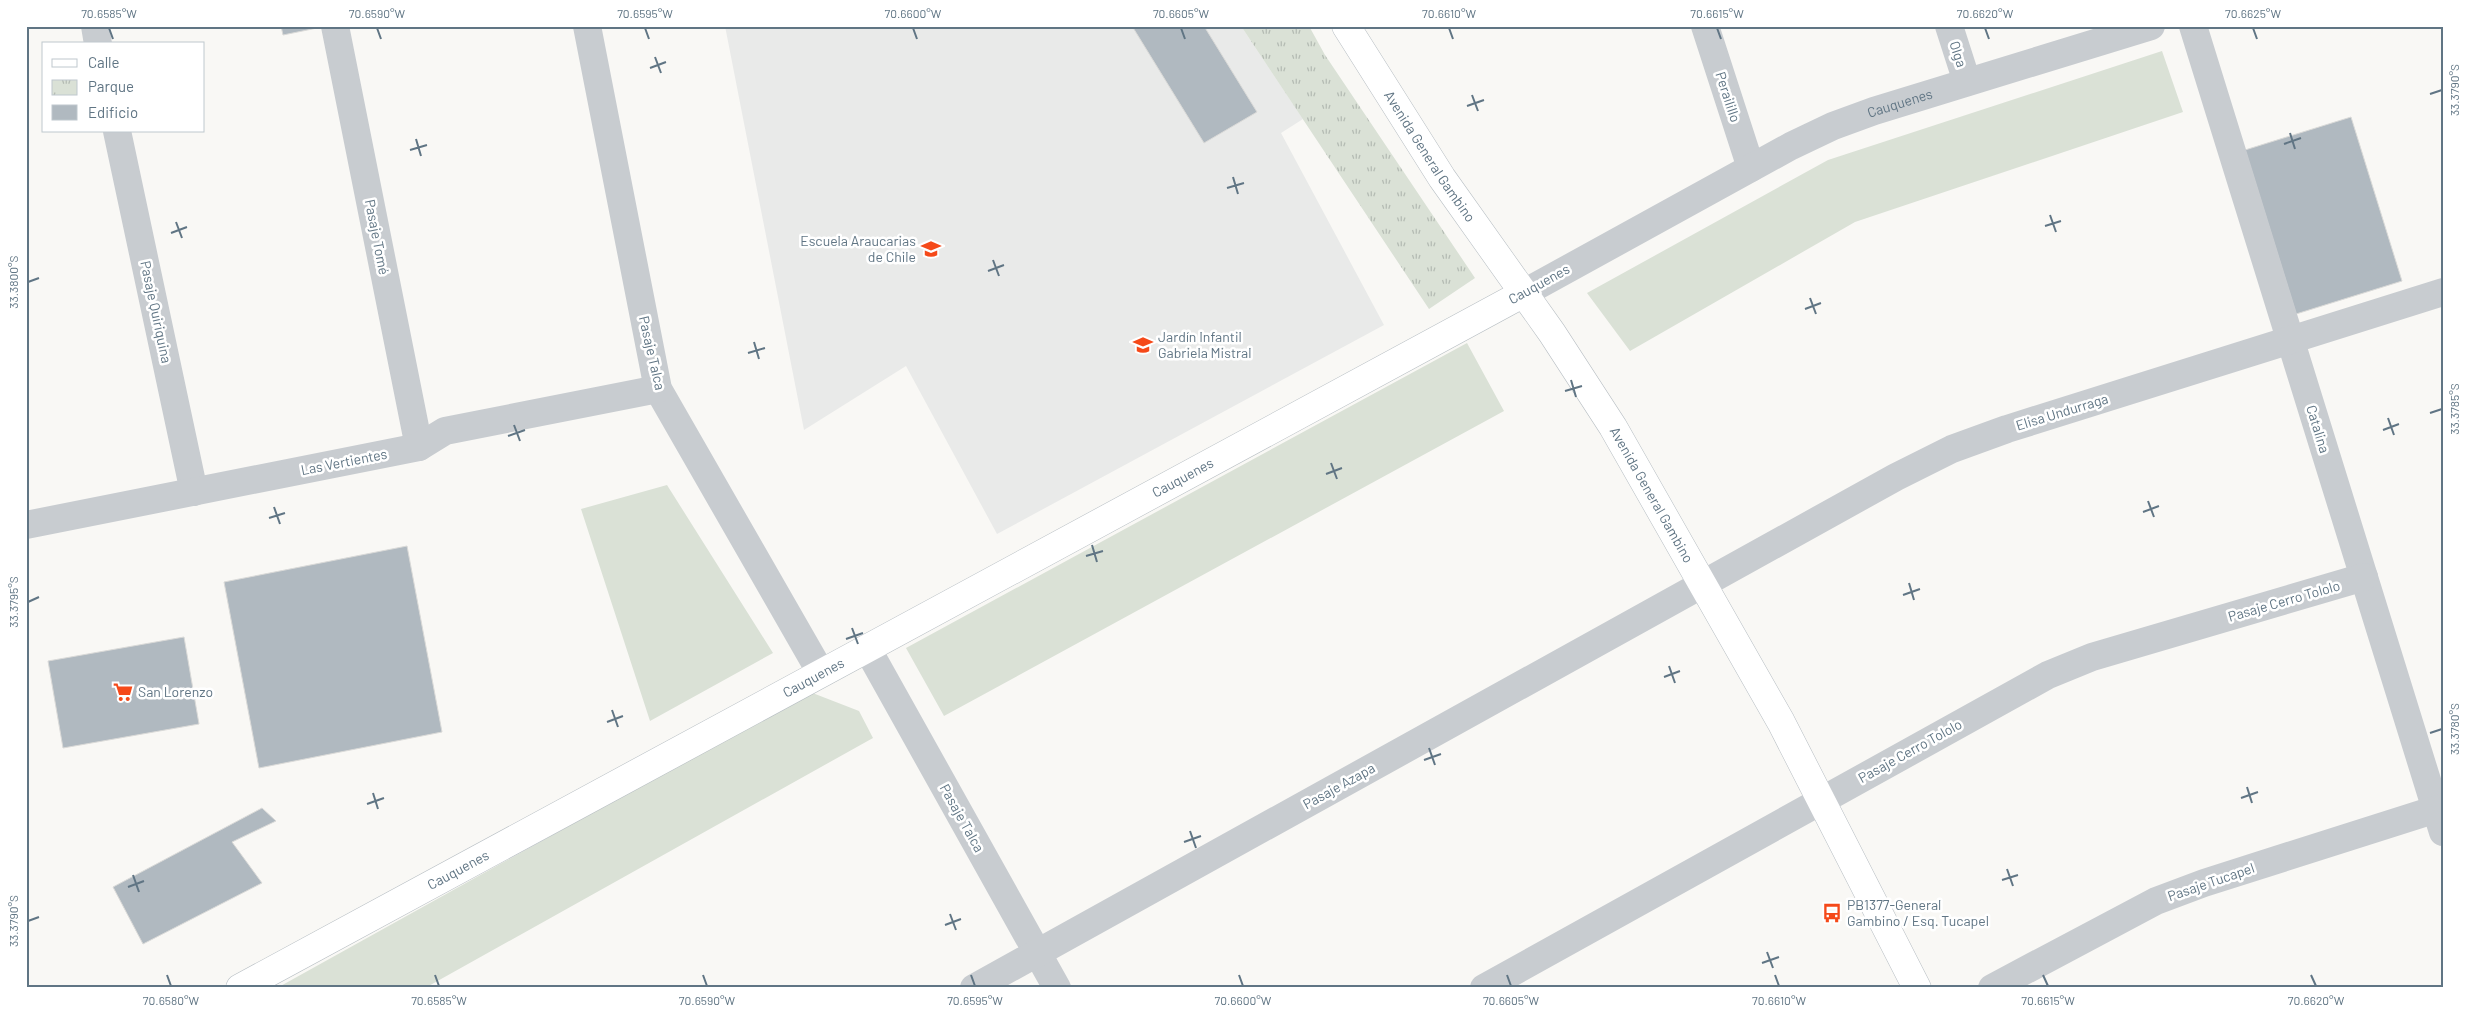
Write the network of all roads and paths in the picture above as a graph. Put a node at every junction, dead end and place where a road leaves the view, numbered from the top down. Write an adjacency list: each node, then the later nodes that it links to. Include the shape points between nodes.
1 (95, 26): 9 (street)
2 (336, 26): 17 (street, Pasaje Tomé)
3 (587, 26): 16 (street, Pasaje Talca)
4 (1346, 26): 14 (street, Avenida General Gambino, via 1442,178)
5 (1705, 26): 12 (street, Perailillo)
6 (1949, 26): 10 (street, Olga)
7 (2151, 26): 10 (street, Cauquenes)
8 (2193, 26): 15 (street, Catalina)
9 (98, 42)
10 (1967, 82): 12 (street, Cauquenes, via 1833,126)
11 (117, 132): 18 (street, Pasaje Quiriquina)
12 (1751, 168): 14 (street, Cauquenes)
13 (2443, 292): 15 (street, Elisa Undurraga)
14 (1524, 293): 21 (street, Avenida General Gambino, via 1613,427); 22 (street, Cauquenes)
15 (2290, 340): 20 (street, Catalina); 21 (street, Elisa Undurraga, via 1952,449)
16 (658, 389): 17 (street, Las Vertientes, via 445,431); 23 (street, Pasaje Talca)
17 (419, 447): 18 (street, Las Vertientes)
18 (194, 492): 19 (street, Las Vertientes)
19 (26, 525)
20 (2364, 577): 24 (street, Pasaje Cerro Tololo, via 2068,666); 25 (street, Catalina)
21 (1703, 585): 24 (street, Avenida General Gambino); 26 (street, Pasaje Azapa)
22 (867, 648): 23 (street, Cauquenes); 26 (street, Pasaje Talca)
23 (821, 673): 27 (street, Cauquenes)
24 (1822, 800): 30 (street, Pasaje Cerro Tololo); 31 (street, Avenida General Gambino)
25 (2440, 816): 32 (street, Pasaje Tucapel, via 2204,883 2156,901)
26 (1037, 953): 28 (street, Pasaje Azapa); 29 (street, Pasaje Talca)
27 (240, 988)
28 (974, 988)
29 (1057, 988)
30 (1484, 988)
31 (1918, 988)
32 (1992, 988)

